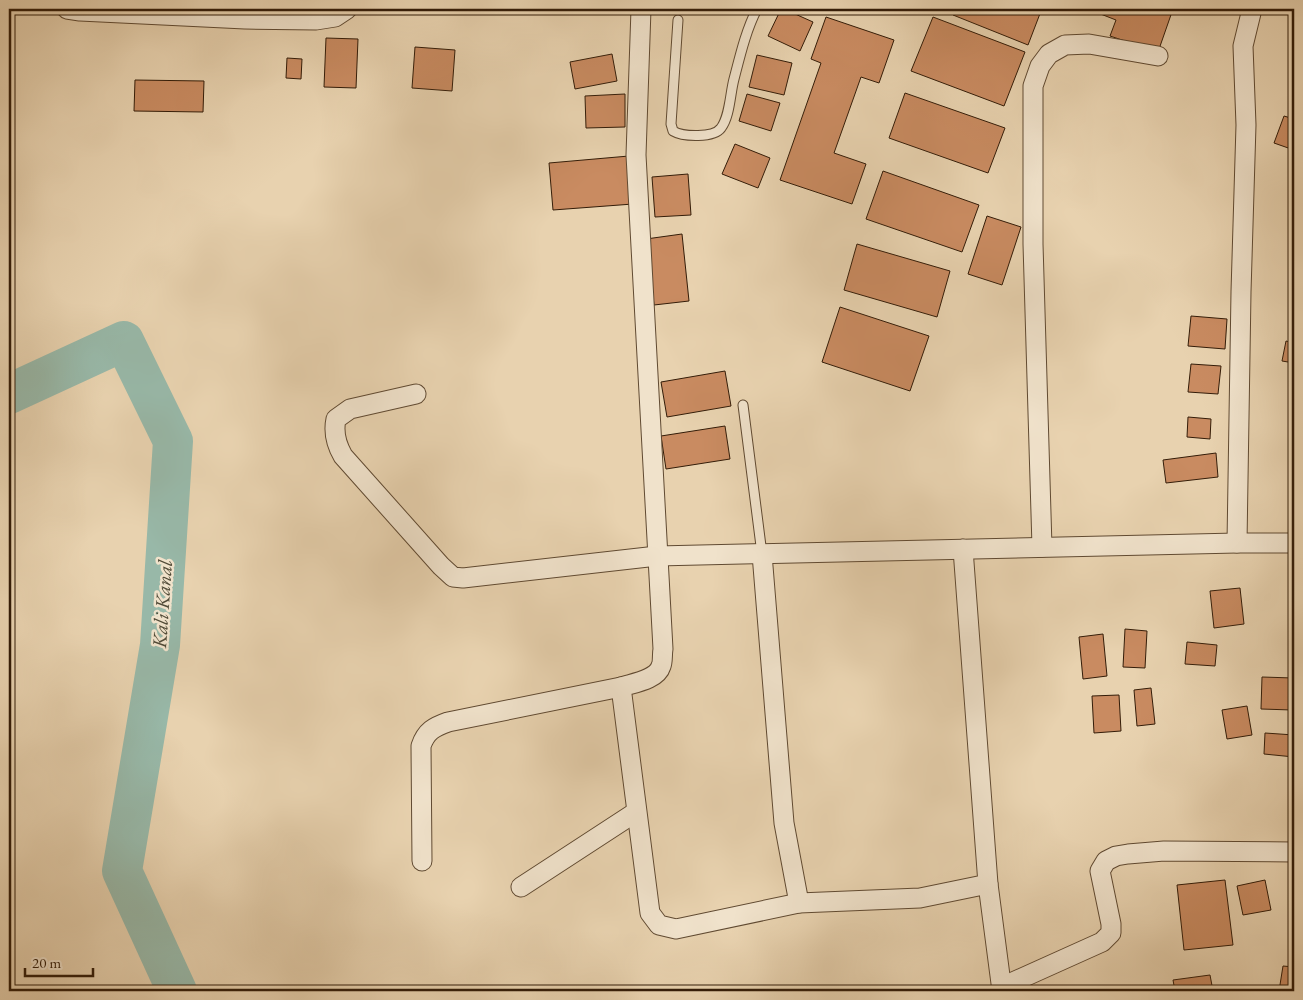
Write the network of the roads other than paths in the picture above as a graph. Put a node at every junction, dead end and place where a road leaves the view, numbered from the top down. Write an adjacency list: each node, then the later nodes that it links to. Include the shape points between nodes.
1 (67, 9): 2 (street, via 316,20 335,16)
2 (347, 9)
3 (641, 9): 15 (street, via 636,154)
4 (757, 9): 6 (lane, via 751,20 725,122 720,131 708,135 678,134 671,124)
5 (1252, 9): 10 (street, via 1243,46 1246,125)
6 (678, 20)
7 (1158, 56): 12 (street, via 1089,44 1065,44 1049,54 1040,66 1033,86 1033,244)
8 (416, 394): 15 (street, via 350,409 342,414 336,419 334,429 337,445 343,456 453,577)
9 (744, 405): 14 (lane)
10 (1237, 543): 11 (street); 12 (street)
11 (1294, 543)
12 (1042, 547): 13 (street)
13 (963, 549): 14 (street); 20 (street)
14 (762, 554): 15 (street); 22 (street, via 784,823)
15 (657, 556): 16 (street, via 663,649 661,666 656,674)
16 (621, 687): 17 (street); 19 (street, via 434,726 424,735 421,746)
17 (636, 812): 21 (street); 22 (street, via 650,913 659,925 676,929)
18 (1294, 852): 23 (street, via 1164,851 1116,856 1106,861 1100,871 1111,933 1102,942 1013,982)
19 (422, 861)
20 (988, 884): 22 (street, via 920,898); 23 (street)
21 (521, 887)
22 (799, 903)
23 (1001, 991)

